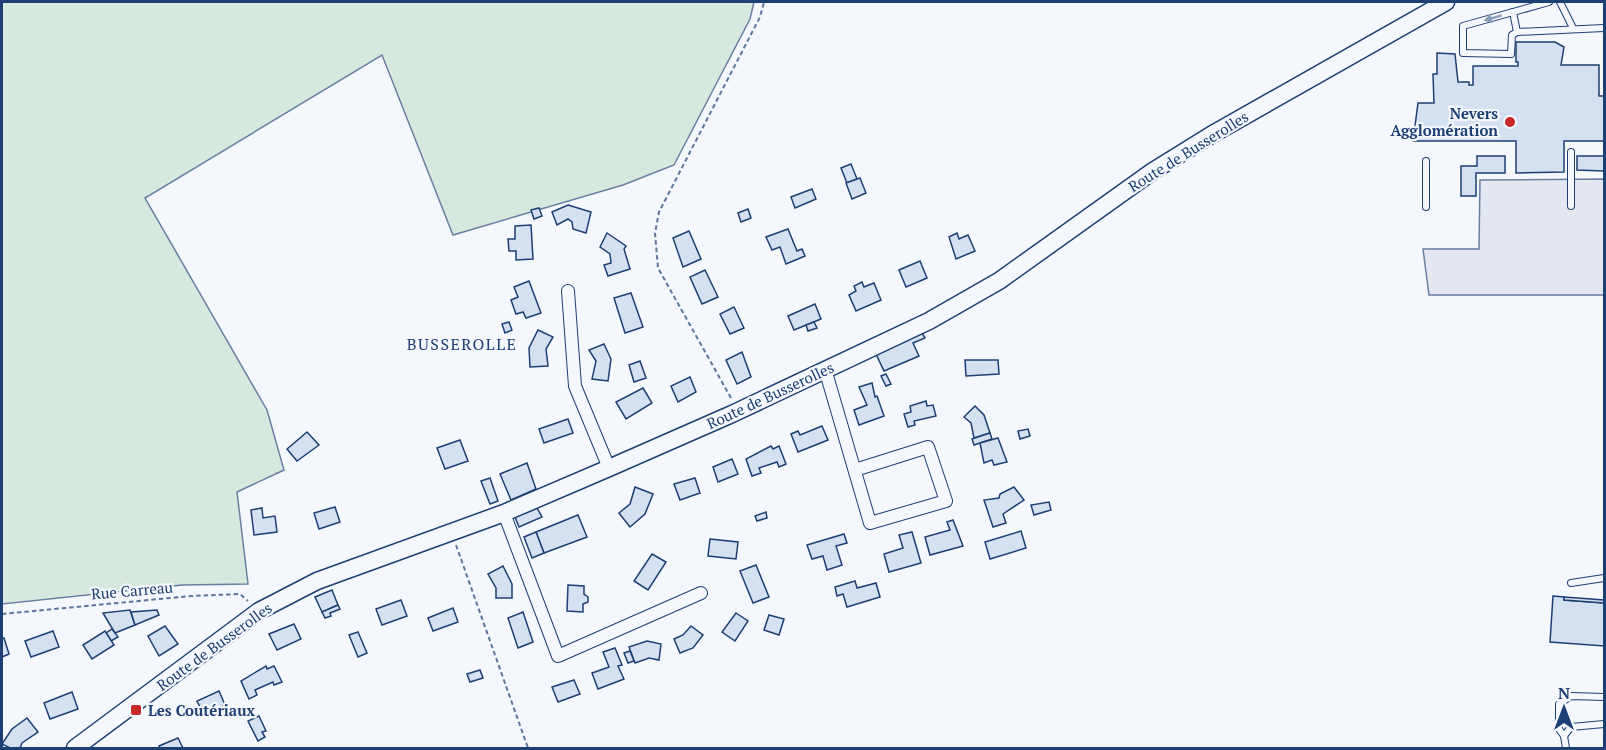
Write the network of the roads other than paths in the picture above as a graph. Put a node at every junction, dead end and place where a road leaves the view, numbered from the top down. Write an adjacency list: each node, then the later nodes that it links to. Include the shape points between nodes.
1 (1446, 2): 13 (main road, Route de Busserolles, via 1201,141 999,281 929,321)
2 (1549, 2): 4 (lane)
3 (1560, 2): 5 (lane)
4 (1513, 12): 7 (lane); 7 (lane, one-way to 7, via 1463,26 1462,53 1511,54 1512,35)
5 (1573, 28): 6 (lane); 7 (lane)
6 (1605, 28)
7 (1517, 32)
8 (1570, 152): 10 (lane)
9 (1426, 161): 11 (lane)
10 (1571, 206)
11 (1426, 207)
12 (568, 291): 14 (street, via 575,386)
13 (825, 369): 14 (main road, Route de Busserolles); 15 (street)
14 (609, 468): 16 (main road, Route de Busserolles)
15 (855, 470): 15 (street, via 870,524 946,501 928,447)
16 (504, 513): 19 (street, via 558,656); 23 (main road, Route de Busserolles, via 317,581 259,611)
17 (1605, 578): 18 (lane)
18 (1570, 583)
19 (701, 593)
20 (1605, 697): 22 (lane, via 1570,696 1559,704 1559,729)
21 (1605, 724): 22 (lane, via 1571,727)
22 (1564, 736): 24 (lane)
23 (84, 745)
24 (1566, 748)

